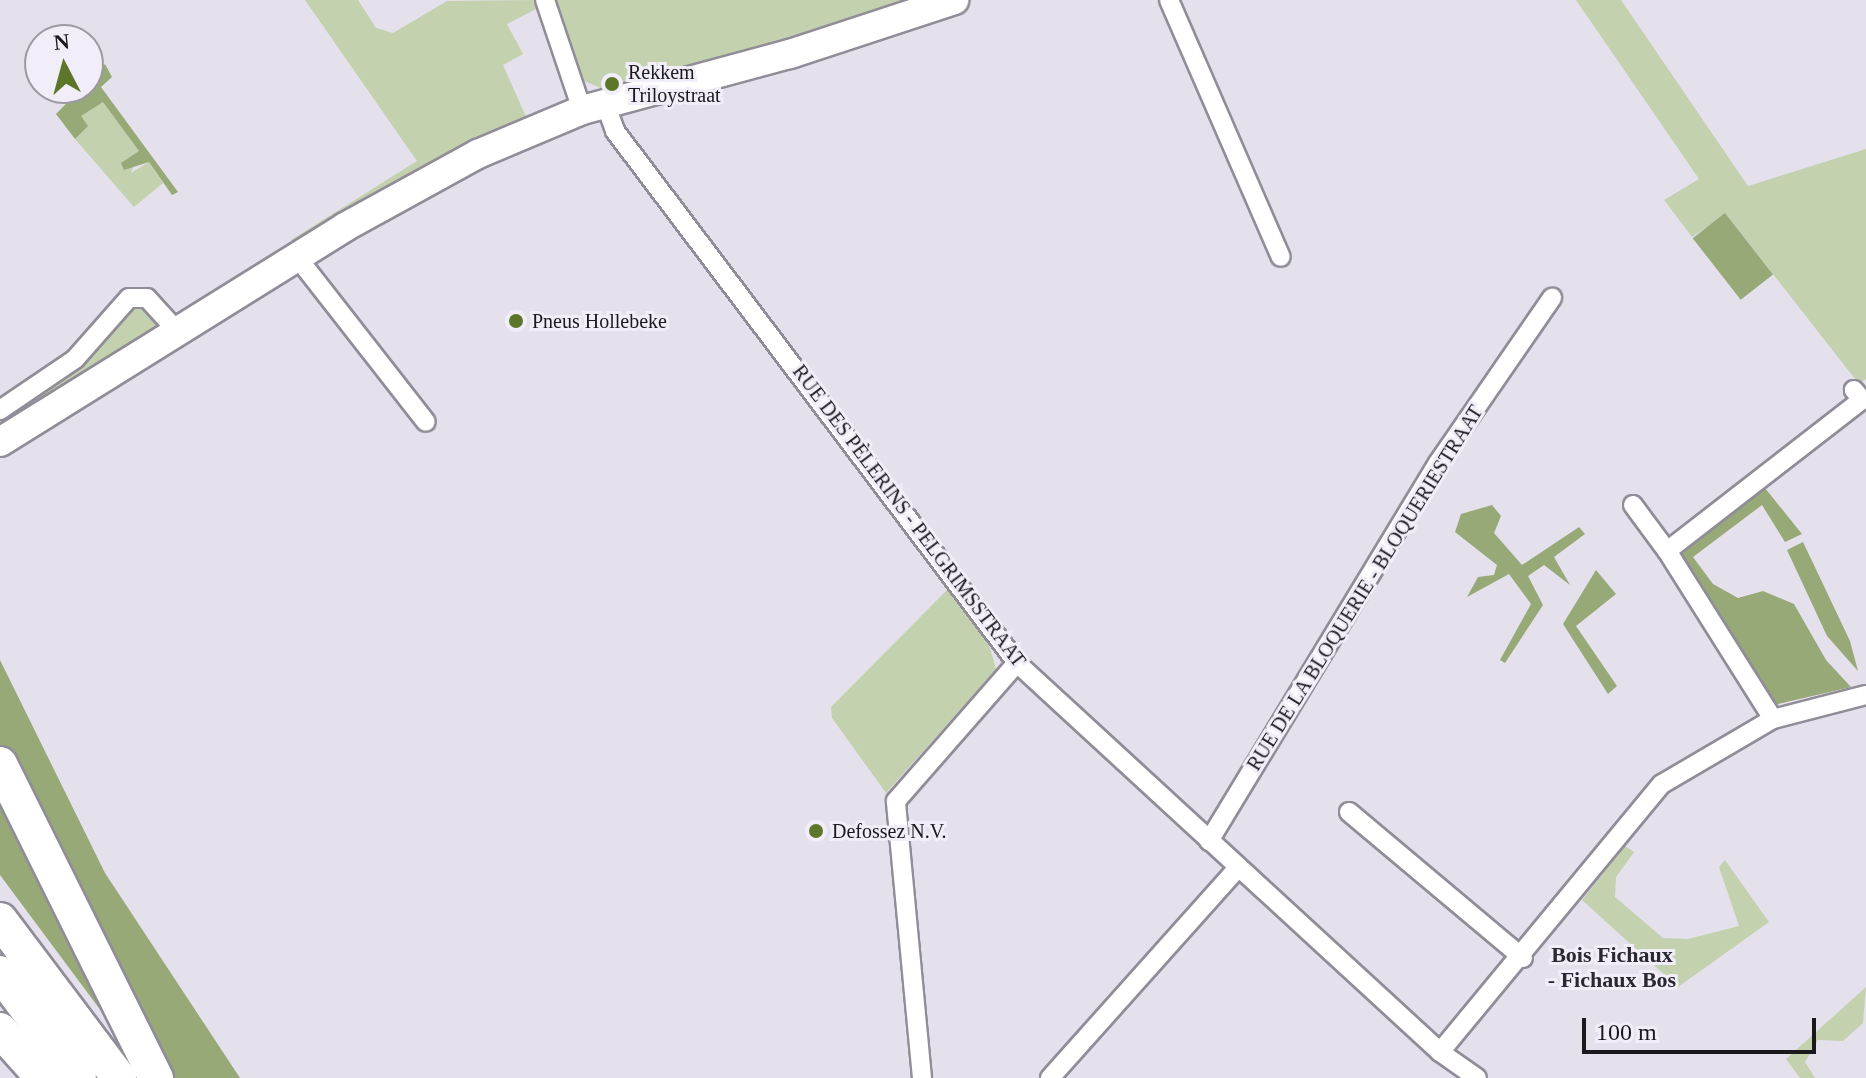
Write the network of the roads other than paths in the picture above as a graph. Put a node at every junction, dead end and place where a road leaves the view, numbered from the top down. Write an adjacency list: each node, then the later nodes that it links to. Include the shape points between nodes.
1 (545, 0): 4 (street, RUE DES PÈLERINS - PELGRIMSSTRAAT)
2 (954, 0): 4 (main road, via 790,54)
3 (1169, 0): 6 (street)
4 (594, 107): 5 (main road, via 478,154); 17 (street, RUE DES PÈLERINS - PELGRIMSSTRAAT)
5 (297, 257): 8 (main road); 12 (street)
6 (1281, 257)
7 (1552, 298): 22 (street, RUE DE LA BLOQUERIE - BLOQUERIESTRAAT, via 1438,463)
8 (178, 332): 9 (main road); 11 (street, via 157,305 129,298 75,359)
9 (96, 383): 13 (main road); 14 (main road)
10 (1854, 390): 16 (street, via 1862,400)
11 (0, 410)
12 (426, 422)
13 (0, 442)
14 (0, 456)
15 (1633, 505): 16 (street)
16 (1667, 551): 19 (street)
17 (1017, 663): 22 (street, RUE DES PÈLERINS - PELGRIMSSTRAAT); 33 (street, via 896,801)
18 (1866, 695): 19 (street)
19 (1773, 719): 25 (street, via 1662,784)
20 (0, 764): 32 (highway)
21 (1349, 812): 25 (street)
22 (1209, 841): 23 (street, RUE DES PÈLERINS - PELGRIMSSTRAAT)
23 (1237, 869): 28 (street, RUE DES PÈLERINS - PELGRIMSSTRAAT); 34 (street)
24 (0, 920): 31 (highway)
25 (1523, 958): 28 (street)
26 (0, 973): 30 (highway)
27 (0, 1030): 29 (highway)
28 (1440, 1052): 35 (street, RUE DES PÈLERINS - PELGRIMSSTRAAT)
29 (43, 1078)
30 (79, 1078)
31 (119, 1078)
32 (156, 1078)
33 (922, 1078)
34 (1050, 1078)
35 (1477, 1078)

